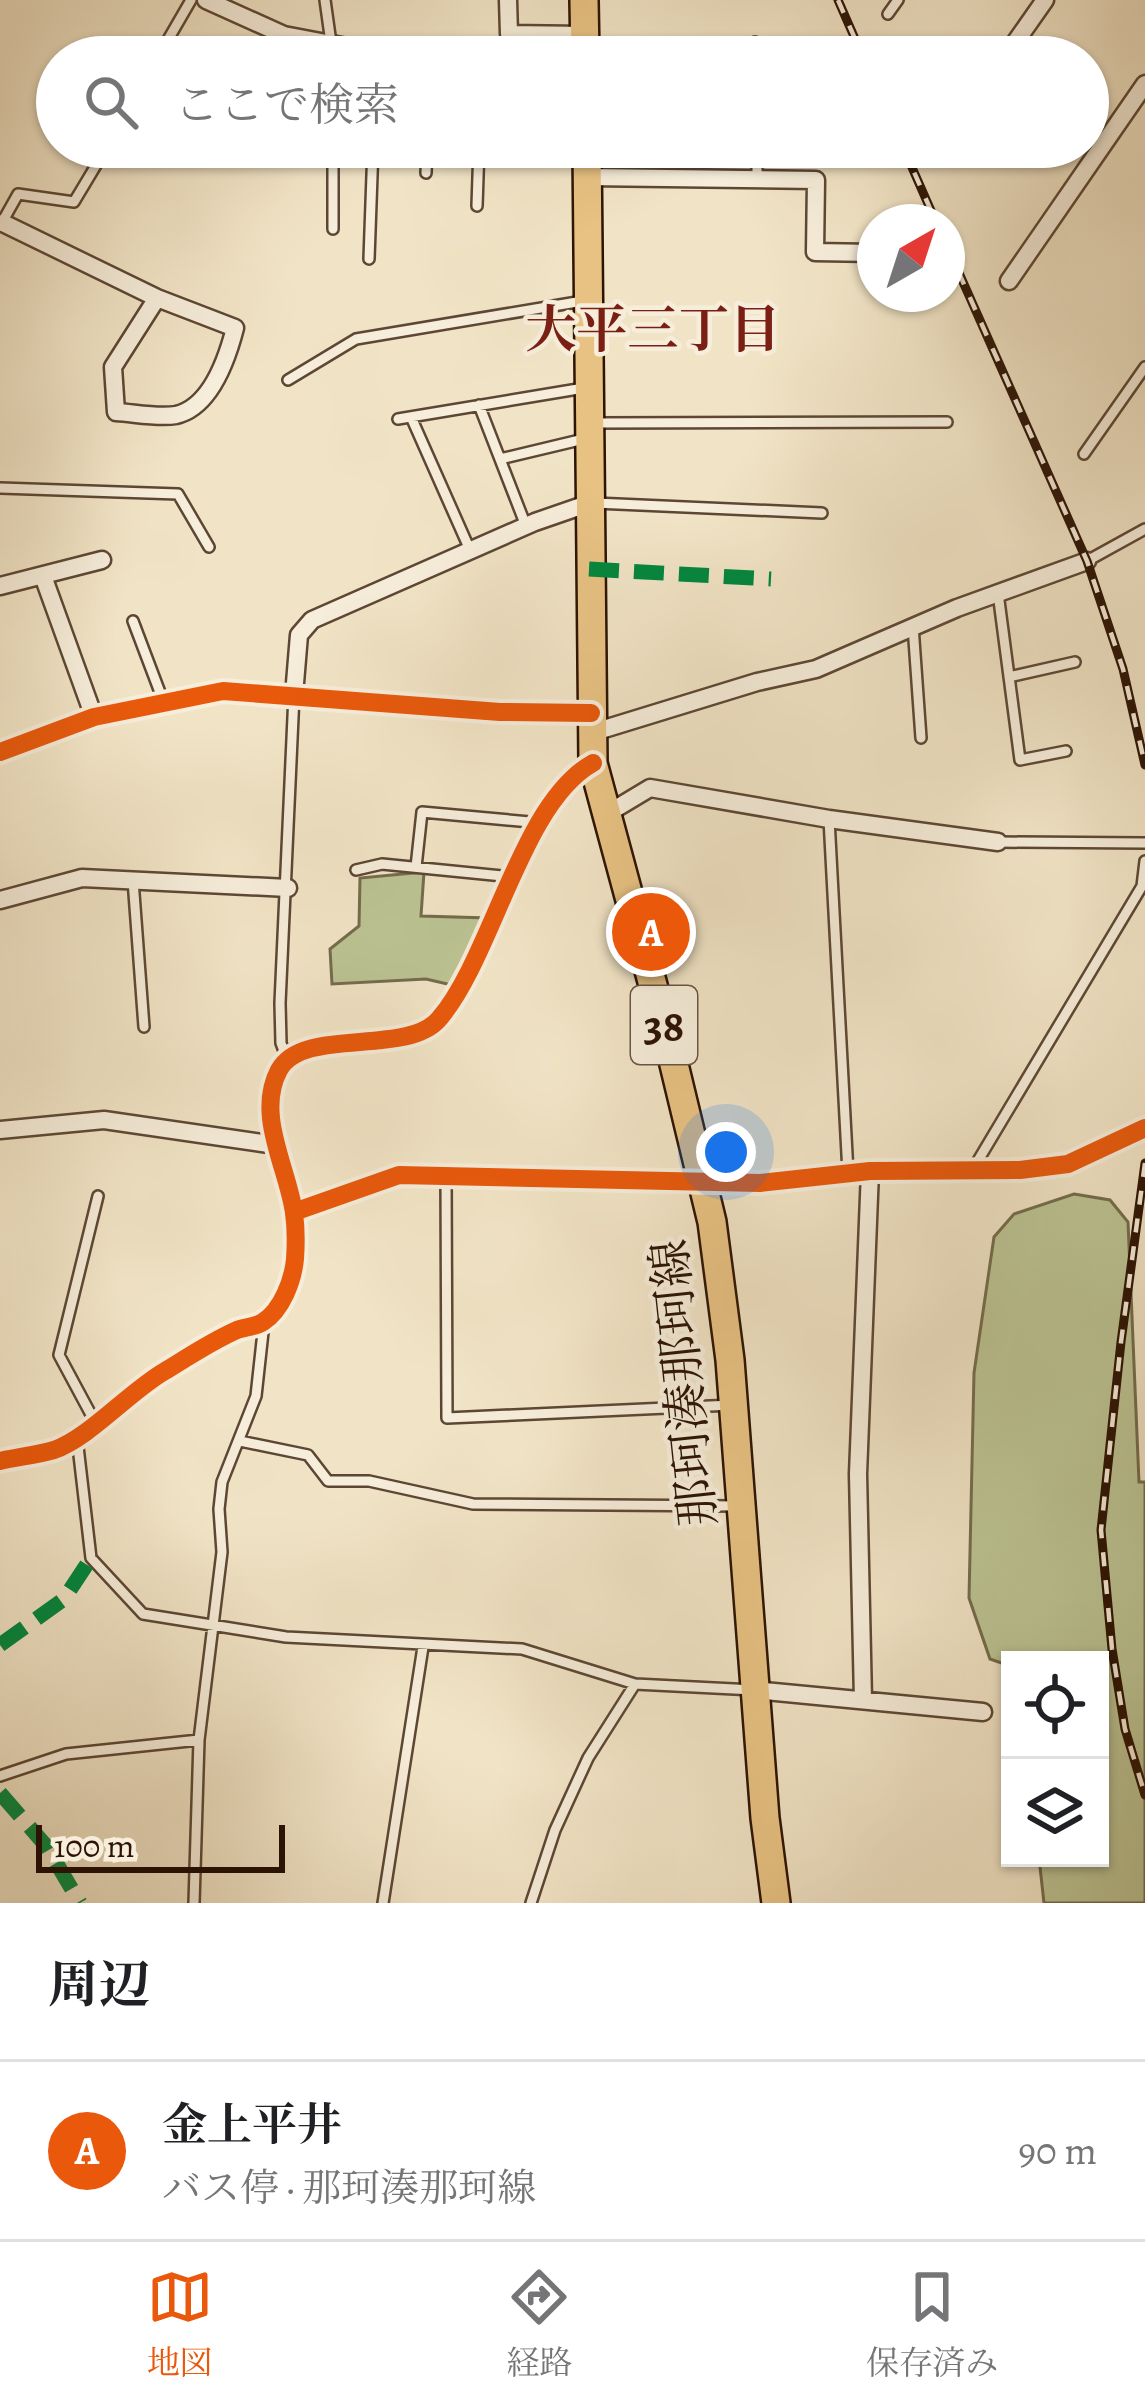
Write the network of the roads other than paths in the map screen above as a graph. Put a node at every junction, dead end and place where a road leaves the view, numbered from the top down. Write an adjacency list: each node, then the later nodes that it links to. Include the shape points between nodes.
1 (191, 0): 10 (lane)
2 (206, 0): 8 (street)
3 (325, 0): 12 (lane)
4 (508, 0): 13 (street, via 509,34)
5 (584, 0): 14 (main road)
6 (898, 0): 9 (lane)
7 (1045, 0): 15 (street)
8 (235, 8): 11 (street)
9 (888, 14)
10 (170, 36)
11 (287, 36)
12 (330, 36)
13 (522, 36)
14 (585, 36)
15 (1020, 36)
16 (1145, 84): 17 (street)
17 (1109, 136)
18 (94, 168): 30 (lane, via 74,202 18,194)
19 (333, 168): 31 (lane)
20 (373, 168): 33 (lane)
21 (426, 168): 26 (lane)
22 (478, 168): 29 (lane)
23 (587, 168): 27 (main road, 那珂湊那珂線 / 38)
24 (757, 168): 28 (lane)
25 (1087, 168): 34 (street)
26 (426, 173)
27 (587, 177): 28 (street); 36 (main road, 那珂湊那珂線 / 38)
28 (757, 178): 32 (street, via 816,180 815,252)
29 (477, 206)
30 (2, 224): 35 (street)
31 (333, 229)
32 (857, 253)
33 (369, 260)
34 (1009, 280)
35 (157, 298): 35 (street, via 113,367 116,412 176,415 200,401 226,360 235,328)
36 (588, 300): 38 (lane, via 356,339); 39 (main road, 那珂湊那珂線 / 38)
37 (1145, 367): 45 (lane)
38 (288, 380)
39 (589, 387): 40 (lane); 44 (main road, 那珂湊那珂線 / 38)
40 (479, 405): 41 (lane); 46 (lane)
41 (411, 417): 42 (lane); 53 (lane)
42 (398, 419)
43 (946, 422): 44 (lane)
44 (590, 430): 46 (lane); 48 (main road, 那珂湊那珂線 / 38)
45 (1084, 454)
46 (500, 460): 50 (lane)
47 (0, 488): 52 (lane, via 178,494)
48 (590, 503): 49 (lane); 50 (street); 66 (main road, 那珂湊那珂線 / 38)
49 (822, 513)
50 (526, 526): 53 (street)
51 (1145, 529): 55 (lane)
52 (209, 547)
53 (470, 550): 63 (street, via 312,620 299,634)
54 (102, 560): 56 (street)
55 (1087, 561): 58 (street)
56 (43, 576): 57 (street); 65 (street)
57 (0, 586)
58 (998, 593): 60 (street); 62 (lane)
59 (133, 621): 64 (lane)
60 (913, 626): 66 (street, via 816,669); 67 (lane)
61 (1075, 662): 62 (lane)
62 (1009, 677): 69 (lane, via 1020,760)
63 (294, 695): 64 (street, via 224,692); 66 (street); 81 (lane)
64 (164, 703): 65 (street)
65 (94, 717): 68 (street)
66 (591, 723): 70 (main road, 那珂湊那珂線 / 38)
67 (921, 738)
68 (0, 752)
69 (1066, 752)
70 (593, 763): 71 (main road, 那珂湊那珂線 / 38); 73 (street, via 572,776)
71 (605, 814): 72 (street, via 650,788); 92 (main road, 那珂湊那珂線 / 38)
72 (830, 819): 74 (street); 90 (lane)
73 (542, 823): 77 (lane, via 422,812); 79 (street)
74 (998, 842): 75 (lane)
75 (1145, 843)
76 (1145, 861): 88 (lane, via 1142,886)
77 (416, 867): 78 (lane); 79 (lane)
78 (356, 870)
79 (513, 877): 84 (street, via 434,1024)
80 (133, 880): 81 (street); 82 (street, via 82,878); 83 (lane)
81 (288, 888): 84 (lane, via 280,1003)
82 (0, 900)
83 (144, 1027)
84 (287, 1059): 87 (street, via 271,1102)
85 (1145, 1127): 88 (street, via 1068,1164)
86 (0, 1130): 87 (street, via 104,1120)
87 (276, 1145): 94 (street)
88 (973, 1169): 89 (street)
89 (870, 1171): 90 (street); 106 (street, via 858,1474)
90 (848, 1174): 92 (street)
91 (446, 1175): 92 (street); 94 (street, via 399,1175); 96 (lane, via 447,1418)
92 (704, 1180): 96 (main road, 那珂湊那珂線 / 38)
93 (98, 1196): 97 (lane, via 58,1355)
94 (294, 1212): 95 (street, via 291,1281)
95 (264, 1322): 97 (street, via 159,1374); 99 (lane, via 256,1396)
96 (734, 1405): 101 (main road, 那珂湊那珂線 / 38)
97 (94, 1422): 98 (street)
98 (77, 1438): 100 (street); 102 (lane, via 91,1558 143,1614)
99 (240, 1441): 101 (lane, via 308,1455 328,1481 369,1481 473,1504); 102 (lane, via 222,1482)
100 (0, 1461)
101 (742, 1506): 105 (main road, 那珂湊那珂線 / 38)
102 (211, 1628): 103 (lane); 108 (lane)
103 (423, 1647): 104 (lane, via 522,1649); 111 (lane)
104 (634, 1684): 105 (lane); 112 (lane, via 588,1758)
105 (755, 1690): 106 (street); 113 (main road, 那珂湊那珂線 / 38)
106 (863, 1700): 107 (street)
107 (983, 1712)
108 (199, 1739): 109 (lane, via 66,1754); 110 (lane)
109 (0, 1776)
110 (194, 1903)
111 (383, 1903)
112 (531, 1903)
113 (776, 1903)

